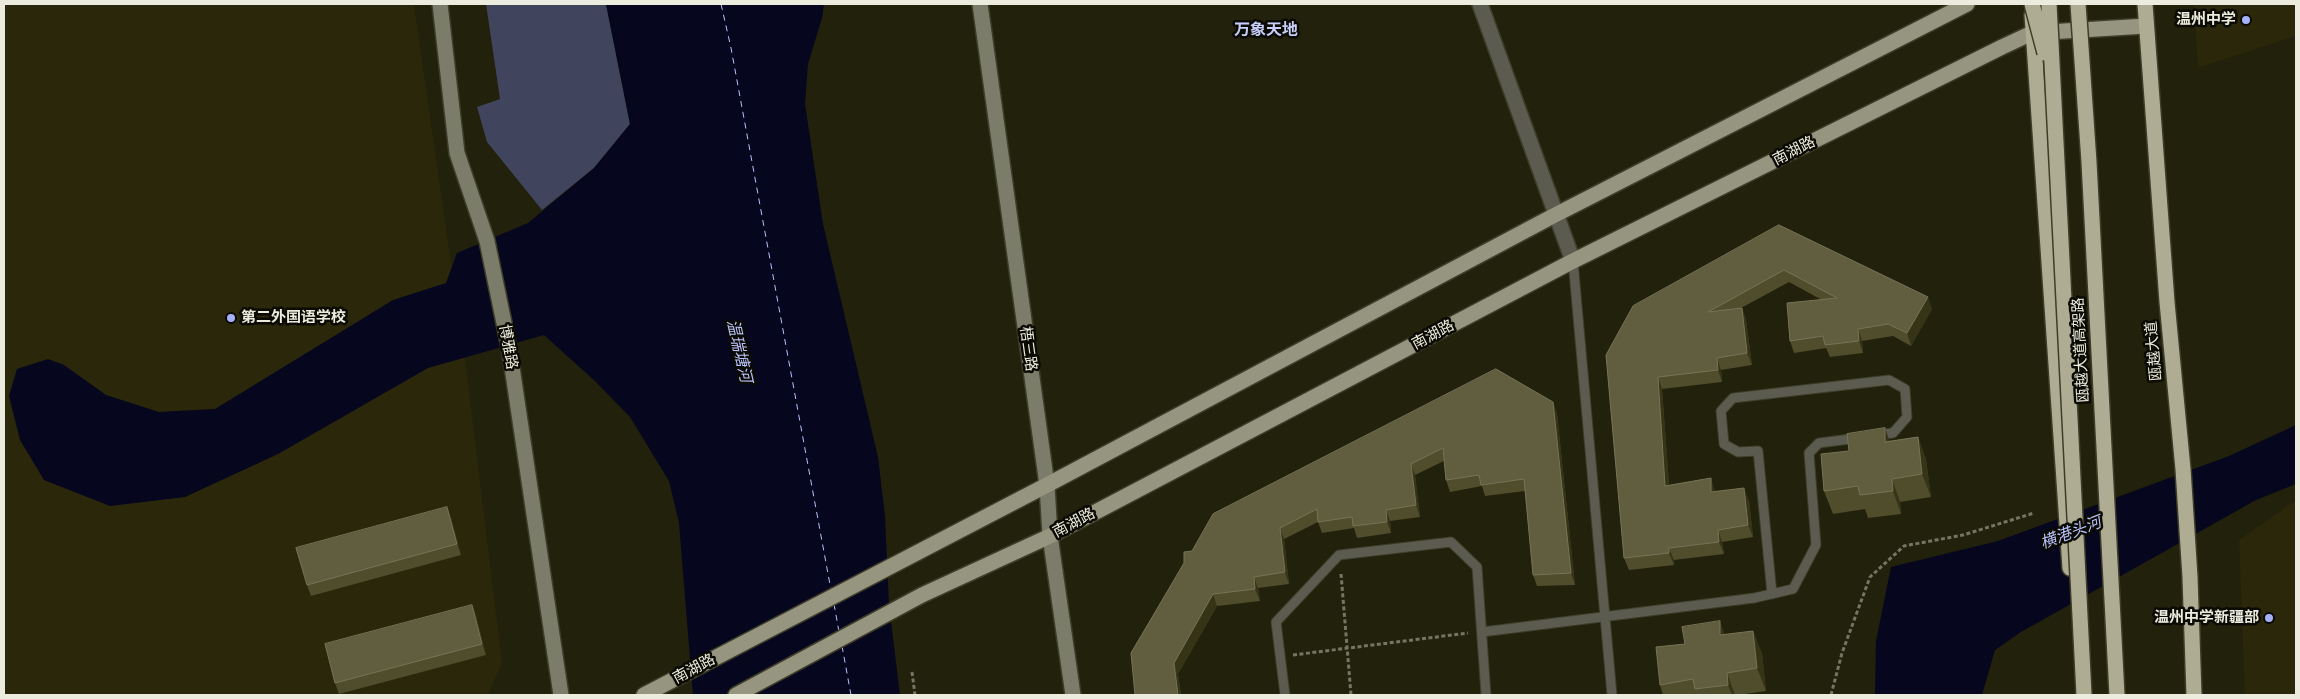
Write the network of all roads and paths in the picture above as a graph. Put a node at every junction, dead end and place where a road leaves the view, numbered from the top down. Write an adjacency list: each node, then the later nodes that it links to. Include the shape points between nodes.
1 (440, 4): 24 (street, 博雅路, via 457,153 487,241 509,347)
2 (980, 4): 14 (street, 梧三路)
3 (1480, 4): 12 (street)
4 (1967, 4): 12 (main road, 南湖路)
5 (2032, 4): 10 (highway); 11 (highway, bridge)
6 (2049, 4): 11 (highway, 瓯越大道高架路, bridge)
7 (2078, 4): 36 (highway, 瓯越大道高架路, bridge)
8 (2145, 4): 9 (highway, 瓯越大道)
9 (2146, 26): 10 (main road, 南湖路); 37 (highway, 瓯越大道, via 2183,469)
10 (2032, 33): 13 (main road, 南湖路); 34 (highway)
11 (2053, 85): 35 (highway, 瓯越大道高架路, bridge)
12 (1555, 215): 13 (street); 14 (main road, 南湖路)
13 (1573, 261): 16 (main road, 南湖路); 19 (lane)
14 (1047, 485): 16 (street, 梧三路); 25 (main road, 南湖路)
15 (2034, 513): 33 (path, via 1963,535 1904,546 1870,577 1842,653)
16 (1050, 536): 26 (main road, 南湖路, via 922,595); 28 (street, 梧三路)
17 (1339, 556): 20 (lane, via 1451,542 1477,567); 21 (path); 22 (lane, via 1276,622)
18 (1772, 594): 18 (lane, via 1793,589 1816,545 1809,453 1820,443 1894,433 1907,416 1905,389 1889,380 1734,398 1721,411 1724,444 1738,452 1758,451); 19 (lane)
19 (1605, 617): 20 (lane); 32 (lane)
20 (1482, 632): 21 (path); 31 (lane)
21 (1346, 648): 22 (path); 30 (path)
22 (1280, 656): 29 (lane)
23 (912, 672): 27 (path)
24 (561, 695)
25 (644, 695)
26 (736, 695)
27 (915, 695)
28 (1073, 695)
29 (1284, 695)
30 (1351, 695)
31 (1486, 695)
32 (1612, 695)
33 (1831, 695)
34 (2078, 695)
35 (2084, 695)
36 (2117, 695)
37 (2194, 695)

